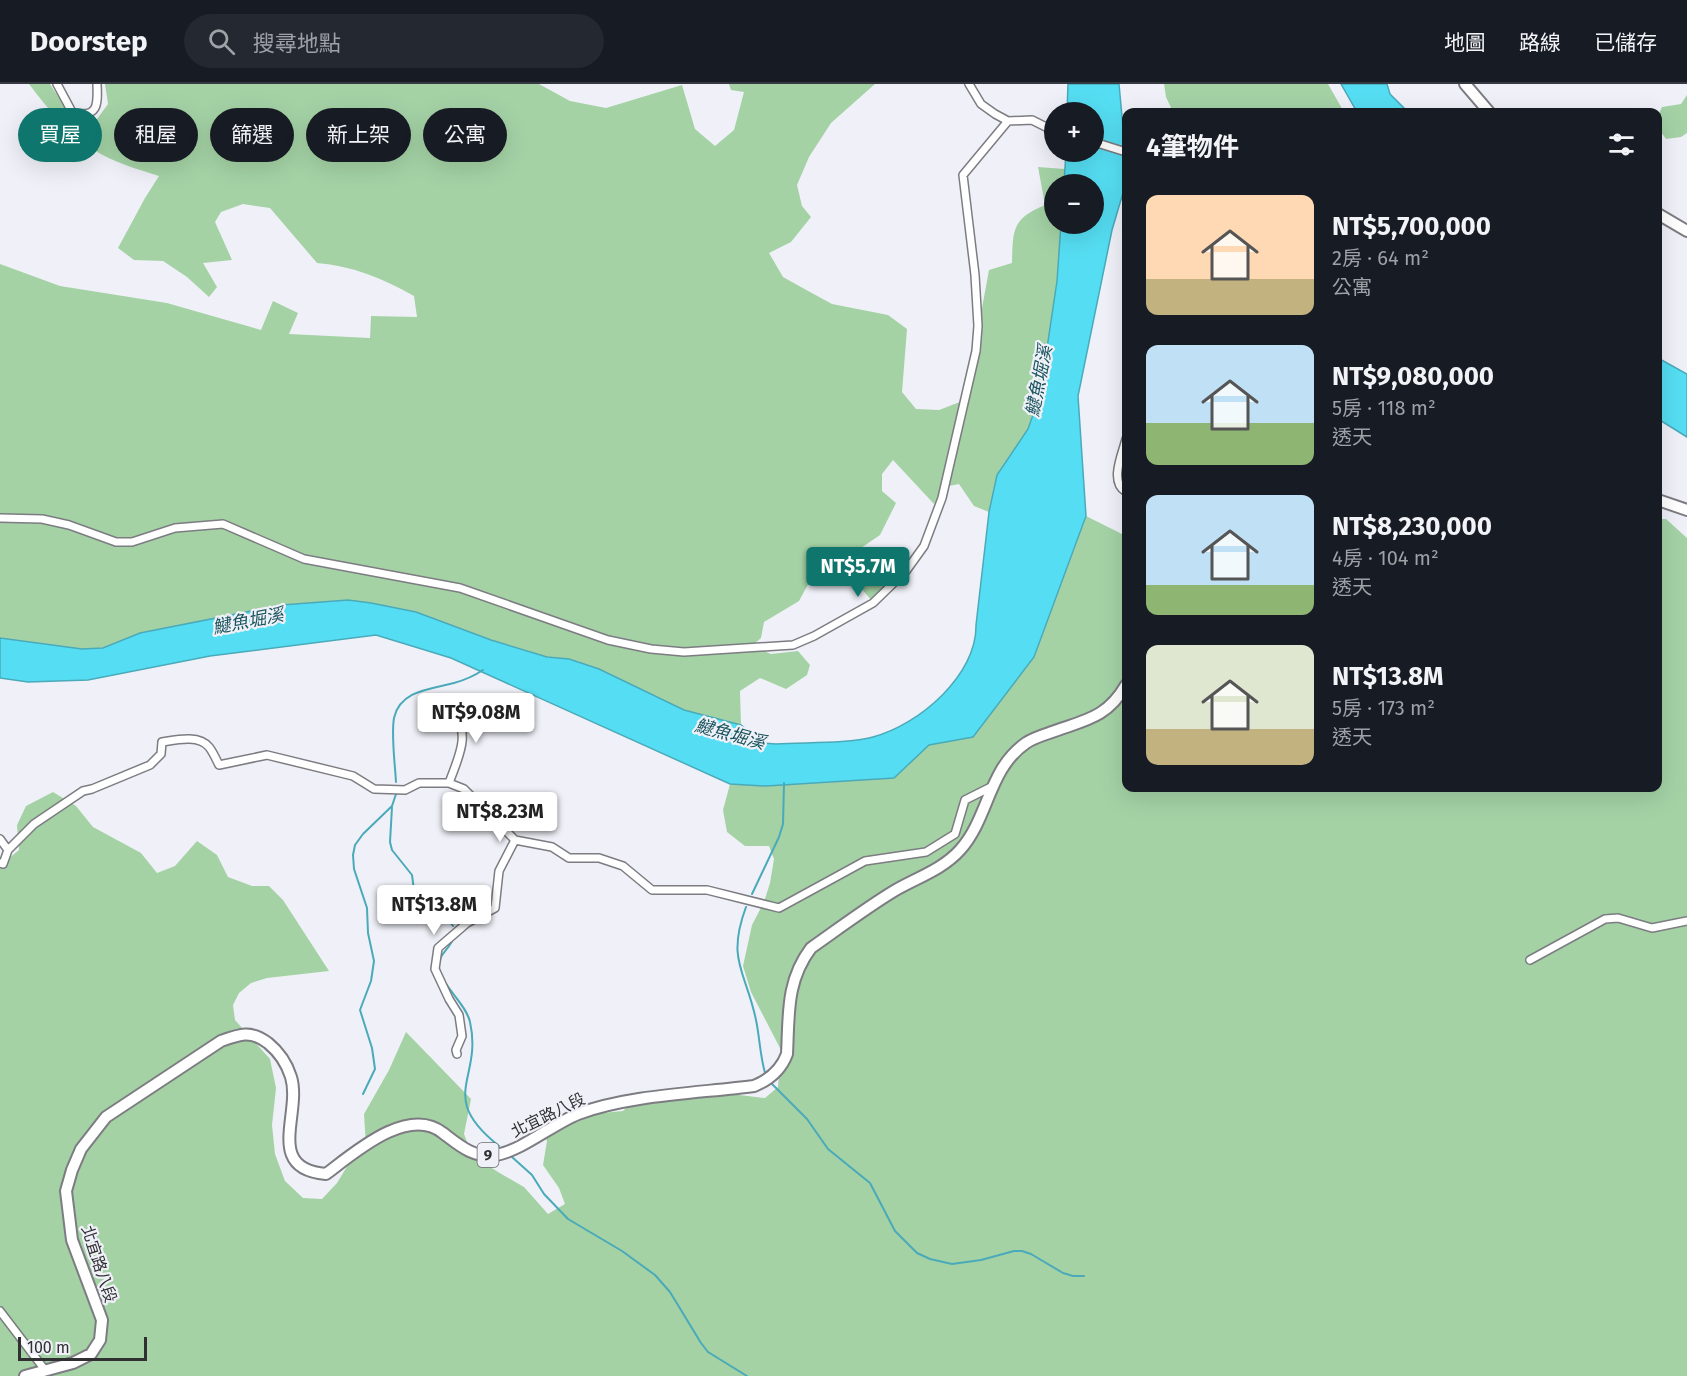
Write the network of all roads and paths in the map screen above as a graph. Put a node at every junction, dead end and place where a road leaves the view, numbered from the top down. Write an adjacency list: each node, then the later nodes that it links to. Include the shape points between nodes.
1 (57, 84): 2 (street, via 72,112 85,115 98,102)
2 (97, 84)
3 (969, 84): 6 (street, via 981,104)
4 (1465, 84): 5 (main road)
5 (1486, 108)
6 (1008, 121): 7 (street, via 1032,120); 16 (street, via 963,175 975,275 976,351 942,498 924,546 906,571 873,603 793,645 684,652 651,649 619,642 460,588 304,559 223,524 175,528 132,542 116,542 42,519)
7 (1044, 125)
8 (1104, 145): 9 (street)
9 (1122, 151)
10 (1662, 216): 11 (main road)
11 (1687, 231)
12 (1122, 455): 13 (street, via 1116,480)
13 (1122, 489)
14 (1662, 501): 15 (main road)
15 (1687, 510)
16 (0, 518)
17 (1122, 692): 20 (main road, 北宜路八段 / 9, via 1112,706 1097,716 1027,742 1009,758)
18 (453, 708): 19 (street, via 461,721 464,743)
19 (449, 783): 22 (street, via 464,789); 23 (street, via 419,783 405,790 374,789 353,776 267,755 219,765 202,741 162,742 161,754 150,765 83,791 34,824)
20 (991, 787): 22 (street, via 965,800 954,834 926,852 865,861 779,908 707,890 652,890 623,866 599,858 569,858 552,847); 29 (main road, 北宜路八段 / 9, via 973,835 959,852 811,948 791,989 783,1064 754,1086 600,1107 576,1114 497,1155 472,1154 440,1131 409,1125 377,1136 326,1174 314,1173 306,1171 289,1147 292,1078 277,1050 259,1036 249,1034 221,1041 106,1117 81,1149 66,1191 72,1240 102,1320 100,1340 91,1354 73,1364)
21 (0, 839): 23 (street)
22 (514, 840): 27 (street, via 499,871 495,908 467,923 438,948 435,969 459,1015 462,1036)
23 (8, 850): 24 (street, via 3,864)
24 (0, 863)
25 (1687, 921): 26 (street, via 1652,928 1617,918 1605,919)
26 (1530, 960)
27 (457, 1054)
28 (0, 1311): 29 (street)
29 (45, 1370): 30 (main road, 北宜路八段 / 9)
30 (25, 1376)

